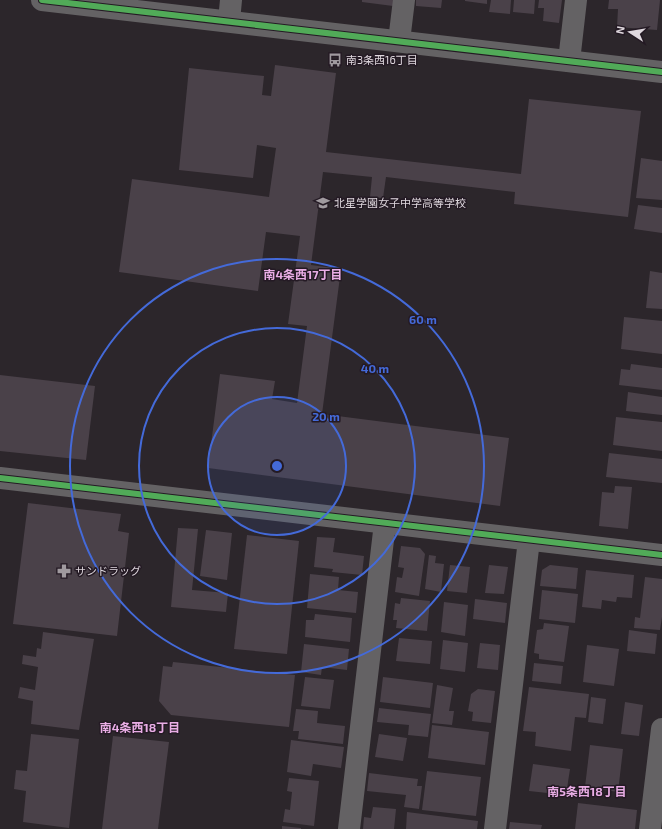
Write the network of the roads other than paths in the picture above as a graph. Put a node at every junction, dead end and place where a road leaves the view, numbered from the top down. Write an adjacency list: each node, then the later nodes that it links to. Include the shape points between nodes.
1 (42, 0): 5 (street)
2 (231, 0): 5 (street)
3 (404, 0): 6 (street)
4 (576, 0): 7 (street)
5 (229, 21): 6 (street)
6 (399, 41): 7 (street)
7 (569, 61): 8 (street)
8 (662, 72)
9 (0, 478): 10 (street)
10 (385, 522): 11 (street); 14 (street)
11 (529, 540): 12 (street); 15 (street)
12 (662, 555)
13 (662, 729): 16 (street)
14 (349, 829)
15 (495, 829)
16 (650, 829)

